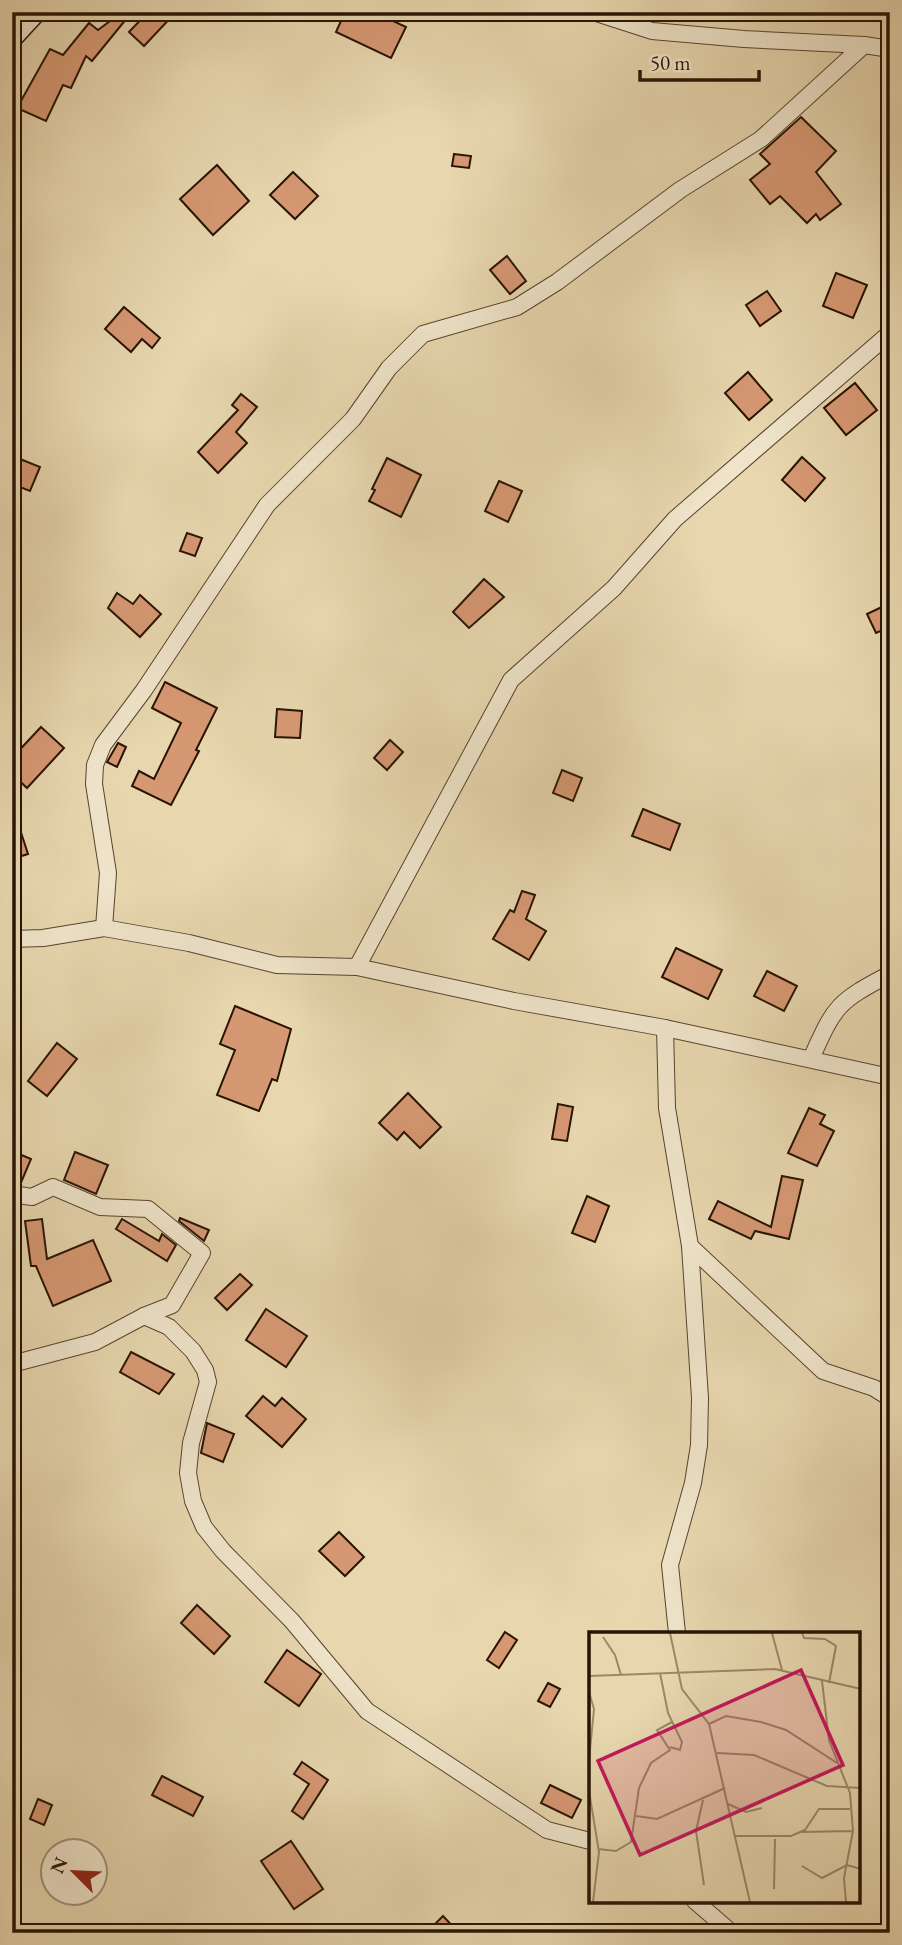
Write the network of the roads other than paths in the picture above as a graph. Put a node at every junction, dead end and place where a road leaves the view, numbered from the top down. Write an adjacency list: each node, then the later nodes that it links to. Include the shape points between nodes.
1 (35, 12): 3 (street)
2 (593, 12): 4 (street, via 652,31)
3 (12, 37)
4 (864, 45): 5 (street); 7 (street, via 761,139 680,190 557,282 517,307 423,334 389,368 353,419 267,505 99,755 94,784 108,873)
5 (890, 49)
6 (890, 333): 9 (street, via 675,519 614,588 511,680)
7 (104, 928): 8 (street); 9 (street, via 277,965)
8 (12, 939)
9 (358, 967): 11 (street)
10 (890, 974): 12 (street, via 850,995 834,1010)
11 (664, 1028): 12 (street); 15 (street, via 667,1108)
12 (811, 1059): 13 (street)
13 (890, 1077)
14 (12, 1194): 16 (street, via 32,1197 54,1187 100,1207 148,1209 202,1253 172,1305)
15 (690, 1245): 18 (street, via 823,1371); 19 (street, via 699,1445 687,1511 670,1565)
16 (144, 1316): 17 (street, via 95,1342); 21 (street, via 169,1327 205,1370 208,1382 188,1472 200,1518 223,1551 292,1621 367,1711 536,1823)
17 (12, 1364)
18 (890, 1398)
19 (677, 1632)
20 (589, 1831): 21 (street)
21 (569, 1836): 22 (street)
22 (589, 1841)
23 (697, 1903): 24 (street)
24 (732, 1933)

